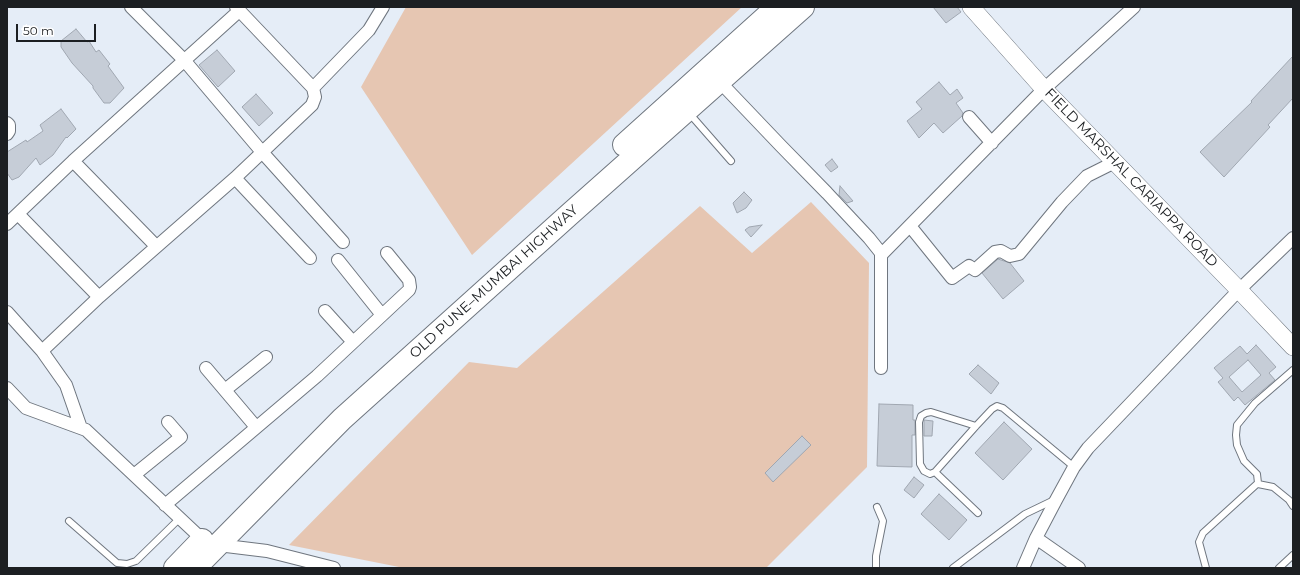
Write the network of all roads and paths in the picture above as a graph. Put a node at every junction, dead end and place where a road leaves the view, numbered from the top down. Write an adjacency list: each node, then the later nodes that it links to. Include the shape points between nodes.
1 (131, 7): 8 (street)
2 (383, 7): 10 (street, via 369,30)
3 (778, 7): 62 (highway, OLD PUNE–MUMBAI HIGHWAY, via 333,408 222,519)
4 (803, 7): 9 (highway, OLD PUNE–MUMBAI HIGHWAY)
5 (971, 7): 11 (street, FIELD MARSHAL CARIAPPA ROAD)
6 (1134, 7): 11 (street)
7 (237, 9): 8 (street); 10 (street)
8 (184, 60): 17 (street); 18 (street)
9 (719, 81): 12 (highway, OLD PUNE–MUMBAI HIGHWAY); 29 (street, via 828,193)
10 (314, 88): 17 (street, via 315,97 312,105)
11 (1044, 89): 16 (street); 20 (street, FIELD MARSHAL CARIAPPA ROAD)
12 (687, 110): 19 (lane); 62 (highway, OLD PUNE–MUMBAI HIGHWAY, via 342,419)
13 (969, 117): 16 (street)
14 (7, 123): 15 (street)
15 (7, 134)
16 (992, 143): 24 (street)
17 (262, 152): 21 (street); 26 (street)
18 (73, 161): 22 (street); 27 (street)
19 (731, 161)
20 (1115, 162): 24 (street, via 1087,176 1019,254 1010,256 1001,251 995,252 975,270 970,266 952,278); 32 (street, FIELD MARSHAL CARIAPPA ROAD)
21 (236, 178): 27 (street); 30 (street)
22 (18, 214): 23 (street); 33 (street)
23 (7, 224)
24 (910, 226): 29 (street)
25 (1293, 238): 32 (street)
26 (343, 242)
27 (156, 246): 33 (street)
28 (387, 253): 36 (street, via 409,280 410,287)
29 (881, 255): 42 (street)
30 (310, 258)
31 (338, 260): 36 (street)
32 (1239, 290): 38 (street, FIELD MARSHAL CARIAPPA ROAD); 50 (street, via 1088,448)
33 (99, 297): 39 (street)
34 (325, 311): 37 (street)
35 (7, 312): 39 (street)
36 (382, 314): 37 (street)
37 (353, 342): 48 (street)
38 (1293, 347)
39 (42, 351): 49 (street, via 66,384)
40 (266, 357): 45 (street)
41 (206, 368): 45 (street)
42 (881, 368)
43 (1293, 370): 53 (lane, via 1255,403 1237,425 1237,444 1244,461 1257,474)
44 (7, 388): 49 (street, via 26,408)
45 (224, 390): 48 (street)
46 (168, 422): 52 (street, via 181,437)
47 (976, 426): 50 (lane, via 992,408 1003,408); 51 (lane); 51 (lane, via 931,412 921,416 920,464 924,471 930,474)
48 (256, 427): 55 (street)
49 (81, 428): 52 (street)
50 (1074, 467): 54 (street)
51 (935, 472): 58 (lane)
52 (134, 475): 55 (street)
53 (1258, 484): 56 (lane, via 1273,487); 71 (lane, via 1203,533 1199,542)
54 (1056, 500): 61 (street); 68 (lane, via 1025,514)
55 (165, 505): 59 (street)
56 (1293, 506)
57 (877, 507): 67 (lane, via 883,522)
58 (978, 512)
59 (180, 518): 60 (lane, via 136,560 128,564 117,563); 62 (street)
60 (69, 520)
61 (1036, 538): 69 (street); 70 (street)
62 (210, 542): 64 (highway, OLD PUNE–MUMBAI HIGHWAY); 65 (highway, OLD PUNE–MUMBAI HIGHWAY); 66 (street, via 267,551)
63 (1293, 555): 72 (lane)
64 (175, 568)
65 (195, 568)
66 (334, 568)
67 (876, 568)
68 (954, 568)
69 (1023, 568)
70 (1079, 568)
71 (1206, 568)
72 (1279, 568)

